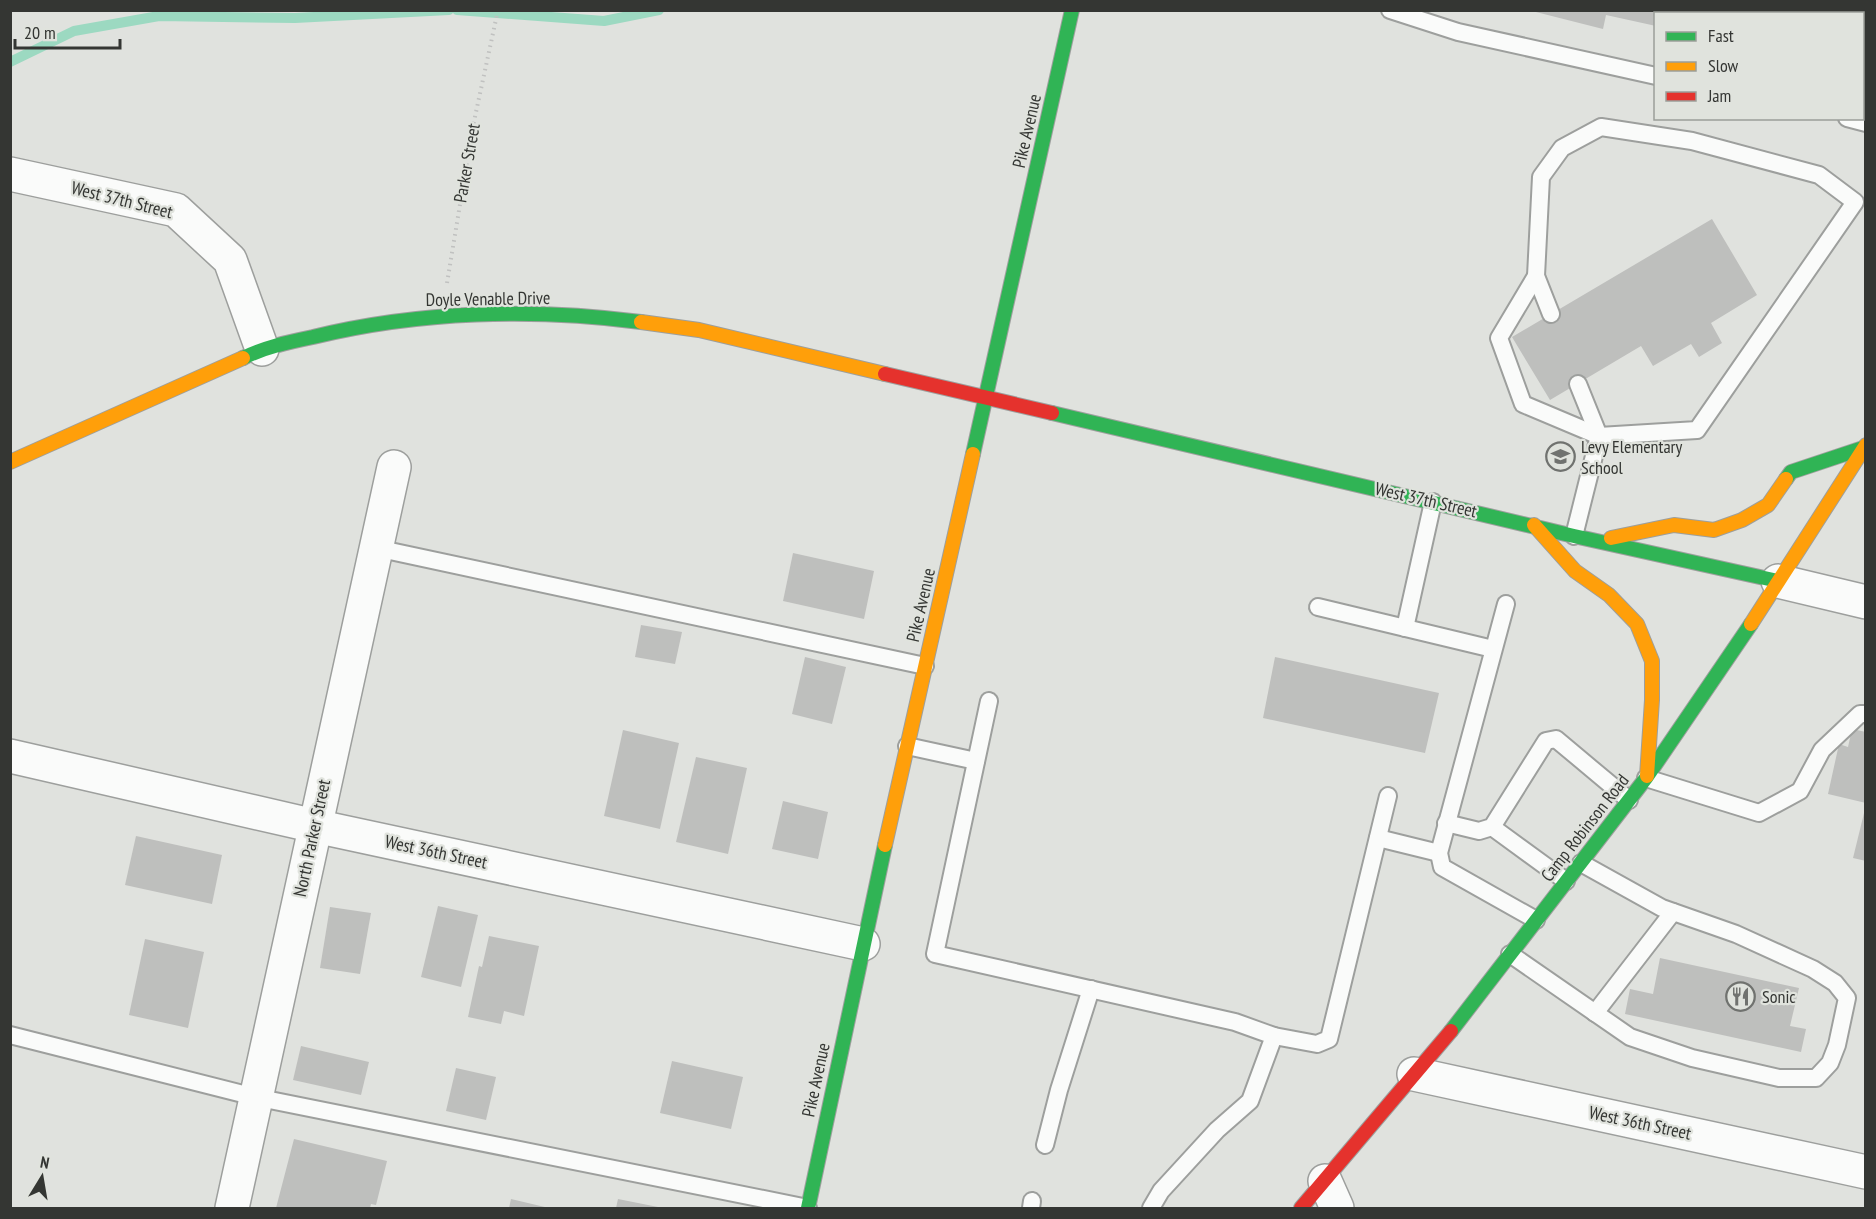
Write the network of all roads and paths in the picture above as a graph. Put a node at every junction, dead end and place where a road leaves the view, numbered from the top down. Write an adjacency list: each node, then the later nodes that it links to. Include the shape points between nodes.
1 (498, 10): 9 (path, Parker Street, via 473,126)
2 (1072, 10): 12 (main road, Pike Avenue)
3 (1390, 10): 4 (lane, via 1458,32)
4 (1654, 76)
5 (10, 174): 10 (street, West 37th Street, via 176,210 230,260)
6 (1860, 206): 7 (lane, via 1819,175 1692,141 1601,127 1562,148 1541,177); 13 (lane, via 1696,430)
7 (1536, 276): 8 (lane); 13 (lane, via 1499,338 1523,404)
8 (1551, 314)
9 (441, 316): 10 (main road, Doyle Venable Drive, via 352,327); 12 (main road, Doyle Venable Drive, via 534,314 617,319 699,330)
10 (262, 349): 15 (main road, Doyle Venable Drive)
11 (1578, 384): 13 (lane)
12 (986, 396): 17 (main road, West 37th Street); 28 (main road, Pike Avenue)
13 (1599, 436): 19 (lane)
14 (1864, 447): 20 (main road, via 1791,472 1768,505 1743,520 1714,530 1674,525); 22 (main road, Camp Robinson Road)
15 (10, 462)
16 (394, 467): 21 (street, North Parker Street)
17 (1433, 502): 18 (main road, West 37th Street); 26 (lane)
18 (1534, 525): 19 (main road, West 37th Street); 34 (main road, via 1575,571 1609,595 1637,624 1652,661)
19 (1574, 536): 20 (main road, West 37th Street)
20 (1598, 540): 22 (main road, West 37th Street)
21 (376, 548): 28 (lane); 38 (street, North Parker Street)
22 (1778, 581): 23 (street, West 37th Street); 34 (main road, Camp Robinson Road)
23 (1866, 602)
24 (1506, 604): 27 (lane)
25 (1318, 607): 26 (lane)
26 (1405, 628): 27 (lane)
27 (1493, 649): 37 (lane)
28 (925, 666): 31 (main road, Pike Avenue)
29 (989, 701): 33 (lane)
30 (1866, 714): 34 (lane, via 1860,714 1821,750 1800,791 1759,813)
31 (907, 746): 33 (lane); 46 (main road, Pike Avenue)
32 (10, 756): 38 (street, West 36th Street)
33 (976, 761): 48 (lane, via 935,954)
34 (1646, 778): 36 (main road, Camp Robinson Road)
35 (1388, 796): 40 (lane)
36 (1629, 800): 39 (lane, via 1556,739 1546,741); 42 (main road, Camp Robinson Road)
37 (1446, 823): 39 (lane, via 1479,831); 41 (lane)
38 (315, 826): 46 (street, West 36th Street); 53 (street, North Parker Street)
39 (1492, 827): 43 (lane)
40 (1378, 838): 41 (lane); 51 (lane, via 1329,1039 1317,1044)
41 (1439, 853): 45 (lane, via 1442,867)
42 (1581, 863): 43 (main road, Camp Robinson Road); 44 (lane)
43 (1566, 881): 45 (main road, Camp Robinson Road)
44 (1673, 912): 49 (lane); 49 (lane, via 1736,934 1813,969 1835,984 1847,998 1830,1063 1816,1078 1779,1078 1692,1058 1630,1037)
45 (1536, 920): 47 (main road, Camp Robinson Road)
46 (863, 944): 57 (main road, Pike Avenue)
47 (1510, 954): 49 (lane); 52 (main road, Camp Robinson Road)
48 (1091, 989): 51 (lane, via 1235,1022); 54 (lane)
49 (1595, 1013)
50 (10, 1035): 53 (lane)
51 (1274, 1036): 59 (lane, via 1250,1101 1217,1130 1161,1191)
52 (1414, 1074): 55 (street, West 36th Street); 56 (main road, Camp Robinson Road)
53 (255, 1097): 57 (lane); 58 (street, North Parker Street)
54 (1045, 1145)
55 (1866, 1172)
56 (1331, 1195): 60 (main road, Camp Robinson Road)
57 (808, 1208)
58 (232, 1209)
59 (1150, 1209)
60 (1301, 1209)

